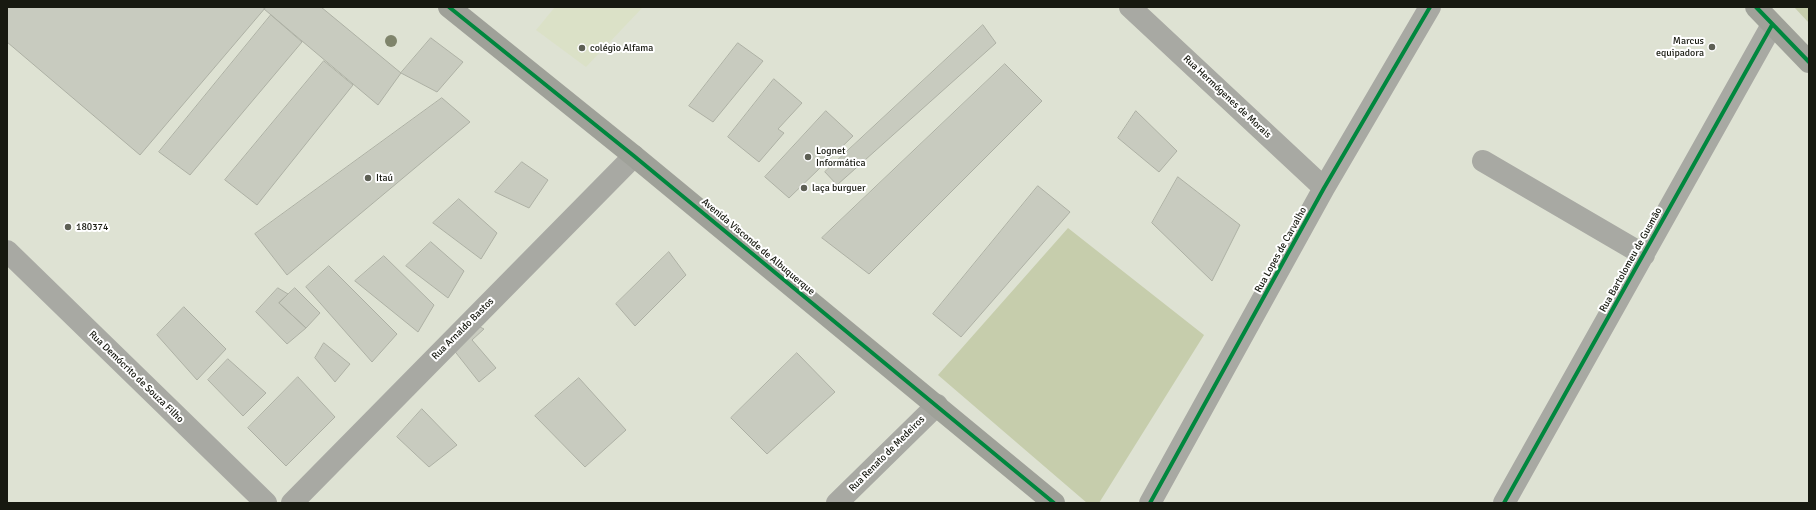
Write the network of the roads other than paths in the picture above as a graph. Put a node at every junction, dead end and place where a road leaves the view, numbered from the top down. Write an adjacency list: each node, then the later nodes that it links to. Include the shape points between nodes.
1 (449, 7): 7 (main road, Avenida Visconde de Albuquerque)
2 (1130, 7): 9 (street, Rua Hermógenes de Morais)
3 (1430, 7): 9 (street, Rua Lopes de Carvalho)
4 (1756, 7): 5 (main road)
5 (1772, 24): 6 (main road); 11 (street, Rua Bartolomeu de Gusmão)
6 (1809, 62)
7 (634, 156): 12 (main road, Avenida Visconde de Albuquerque); 14 (street, Rua Arnaldo Bastos)
8 (1483, 161): 11 (street)
9 (1324, 188): 17 (street, Rua Lopes de Carvalho)
10 (7, 251): 13 (street, Rua Demócrito de Souza Filho)
11 (1644, 254): 18 (street, Rua Bartolomeu de Gusmão)
12 (936, 405): 15 (street, Rua Renato de Medeiros); 16 (main road, Avenida Visconde de Albuquerque)
13 (266, 503)
14 (292, 503)
15 (837, 503)
16 (1054, 503)
17 (1150, 503)
18 (1504, 503)

